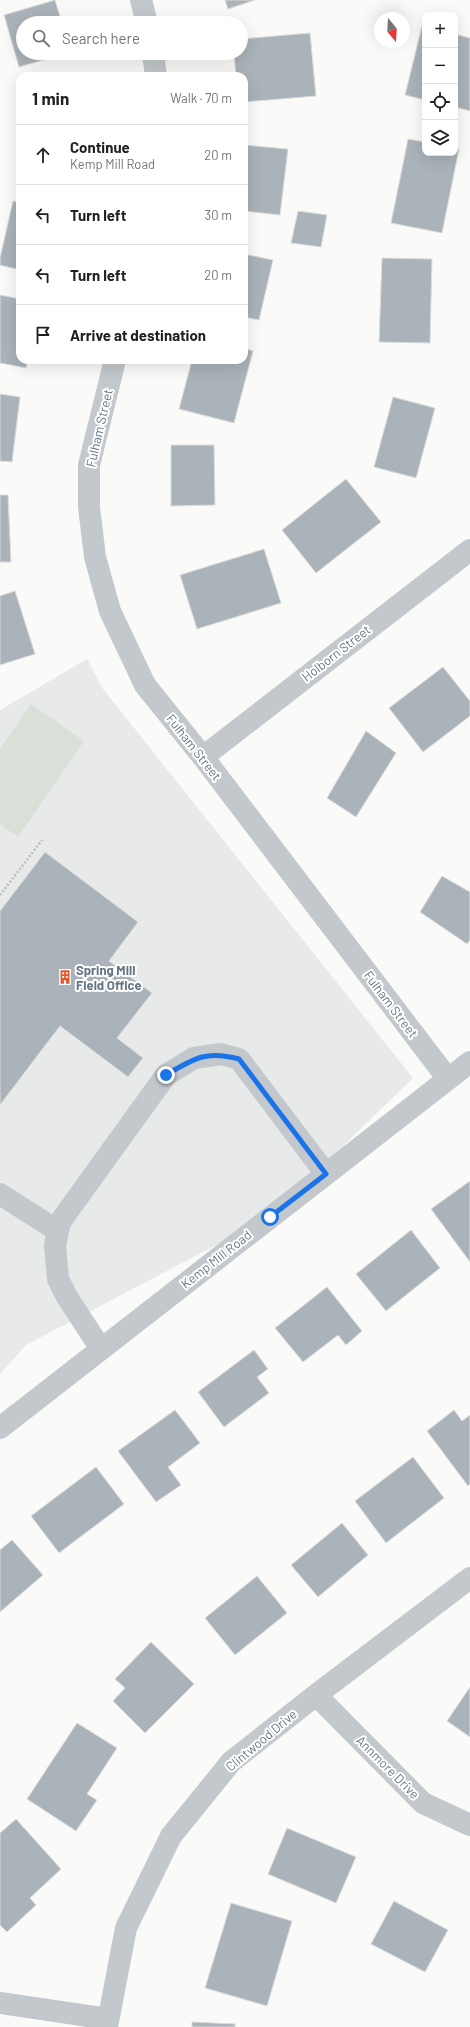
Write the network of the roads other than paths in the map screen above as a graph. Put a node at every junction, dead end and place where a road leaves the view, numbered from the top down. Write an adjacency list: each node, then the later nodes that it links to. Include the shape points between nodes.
1 (141, 0): 2 (street)
2 (145, 16)
3 (154, 60): 4 (street)
4 (155, 72)
5 (114, 364): 7 (street, Fulham Street, via 89,465 89,507 95,557 110,611 145,685)
6 (470, 550): 7 (street, Holborn Street)
7 (203, 757): 9 (street, Fulham Street)
8 (470, 1062): 9 (street, Kemp Mill Road)
9 (448, 1079): 10 (street, Kemp Mill Road)
10 (326, 1174): 12 (street, via 239,1059 222,1054 194,1058 166,1075 60,1222); 13 (street, Kemp Mill Road)
11 (0, 1194): 12 (street)
12 (58, 1231): 13 (street, via 55,1246 58,1279)
13 (101, 1349): 14 (street, Kemp Mill Road)
14 (0, 1428)
15 (470, 1578): 16 (street, Clintwood Drive)
16 (316, 1695): 17 (street, Annmore Drive, via 423,1803); 19 (street, Clintwood Drive, via 231,1762 171,1836 126,1928)
17 (470, 1825)
18 (0, 2003): 19 (street)
19 (107, 2023)

